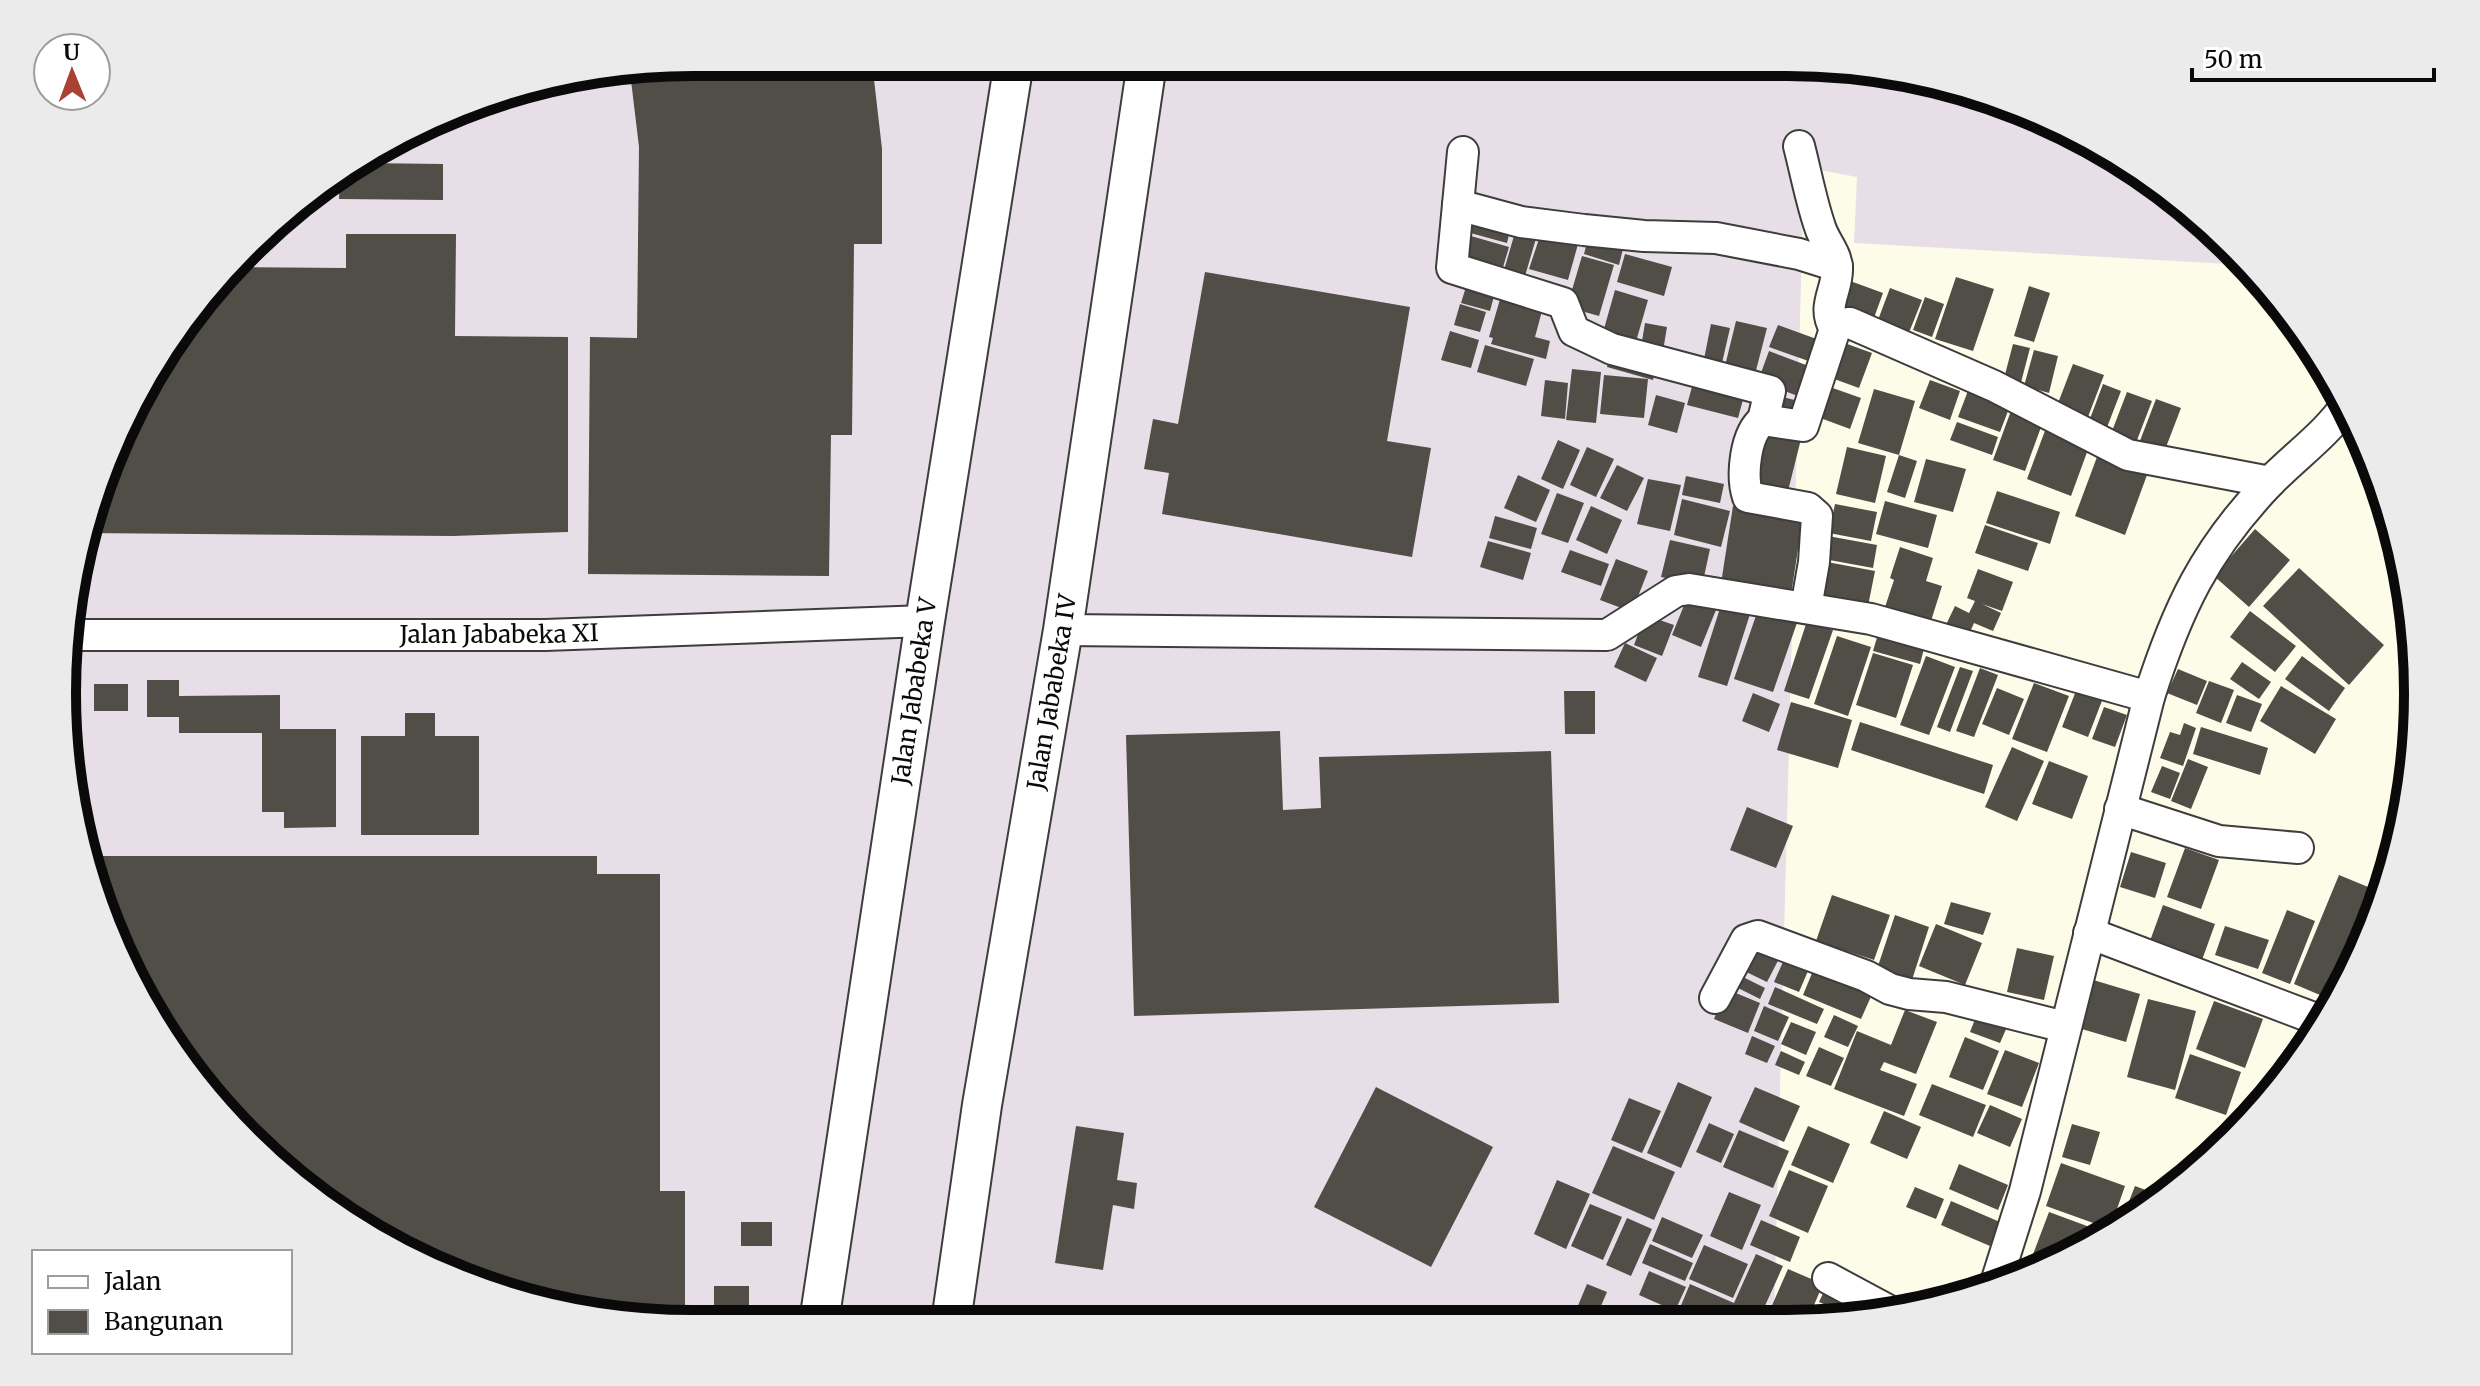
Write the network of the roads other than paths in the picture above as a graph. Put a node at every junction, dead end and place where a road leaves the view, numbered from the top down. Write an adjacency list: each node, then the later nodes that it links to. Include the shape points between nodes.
1 (1012, 76): 12 (street, Jalan Jababeka V)
2 (1145, 76): 13 (street, Jalan Jababeka IV)
3 (1799, 146): 6 (street, via 1821,230)
4 (1463, 152): 5 (street)
5 (1458, 205): 6 (street, via 1521,222 1716,238); 9 (street, via 1451,264 1457,271 1563,303 1574,331 1612,349 1768,390)
6 (1837, 266): 7 (street, via 1828,309)
7 (1835, 329): 9 (street, via 1803,426); 10 (street, via 1850,323 1905,346 2128,455)
8 (2338, 417): 10 (street)
9 (1763, 420): 11 (street, via 1752,432 1744,486 1748,497 1808,508 1817,516)
10 (2270, 482): 15 (street, via 2198,573)
11 (1806, 608): 13 (street, via 1682,589 1607,635); 15 (street, via 1871,619)
12 (925, 621): 14 (street, Jalan Jababeka XI, via 545,635); 25 (street, Jalan Jababeka V)
13 (1063, 630): 26 (street, Jalan Jababeka IV)
14 (79, 635)
15 (2149, 697): 16 (street)
16 (2120, 809): 17 (street, via 2219,841); 18 (street)
17 (2298, 848)
18 (2089, 933): 20 (street); 21 (street)
19 (1715, 998): 21 (street, via 1746,940 1758,936 1890,989 1946,997)
20 (2312, 1017)
21 (2065, 1027): 22 (street)
22 (1999, 1272)
23 (1828, 1278): 24 (street)
24 (1876, 1304)
25 (821, 1310)
26 (953, 1310)

